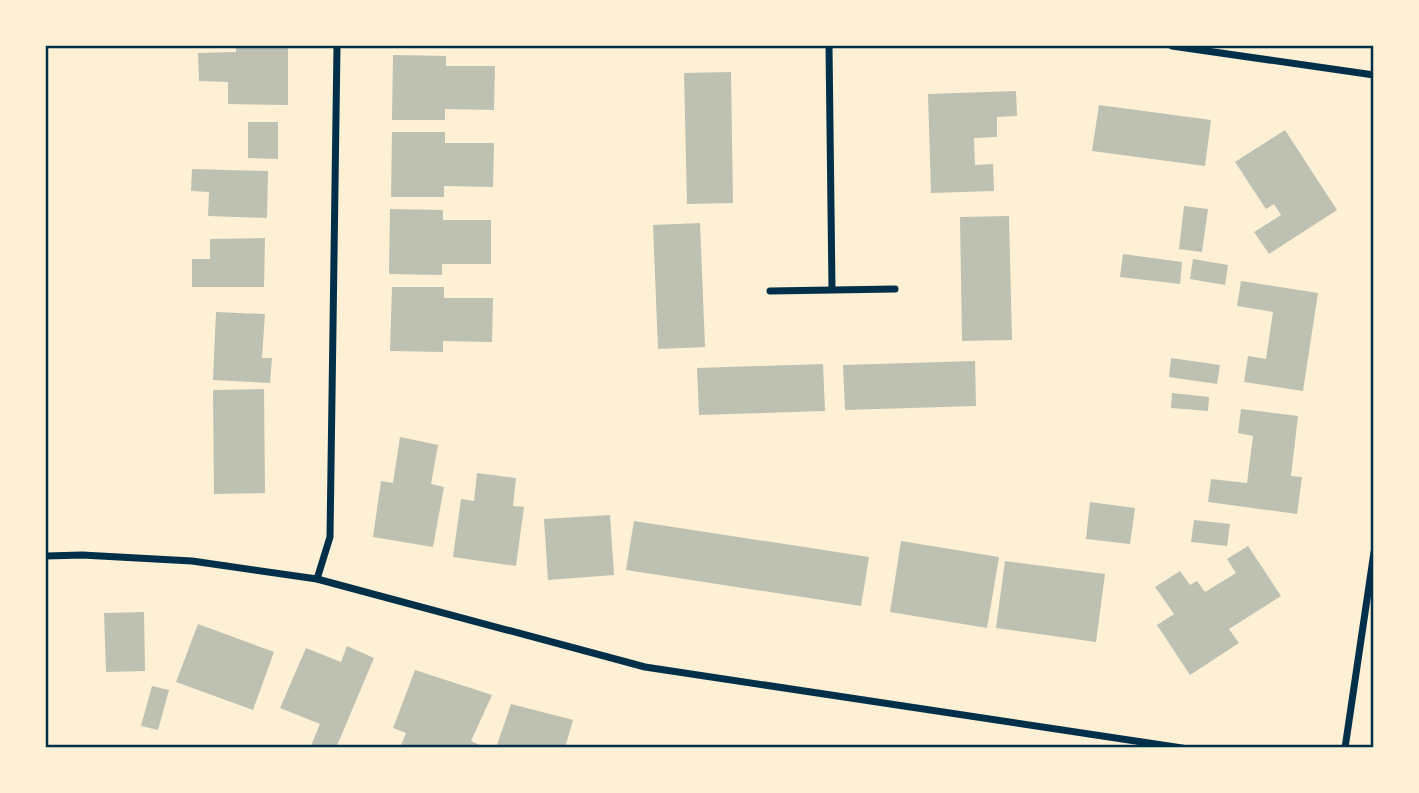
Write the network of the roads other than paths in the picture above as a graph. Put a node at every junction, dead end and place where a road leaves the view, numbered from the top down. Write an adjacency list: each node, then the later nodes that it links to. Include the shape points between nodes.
1 (337, 46): 10 (street, via 330,537)
2 (830, 46): 5 (street)
3 (1172, 46): 4 (street)
4 (1374, 75)
5 (832, 289): 6 (street); 7 (street)
6 (895, 289)
7 (771, 291)
8 (1374, 552): 12 (street)
9 (46, 556): 10 (street, via 192,561)
10 (317, 579): 11 (street, via 645,667)
11 (1182, 747)
12 (1345, 747)

